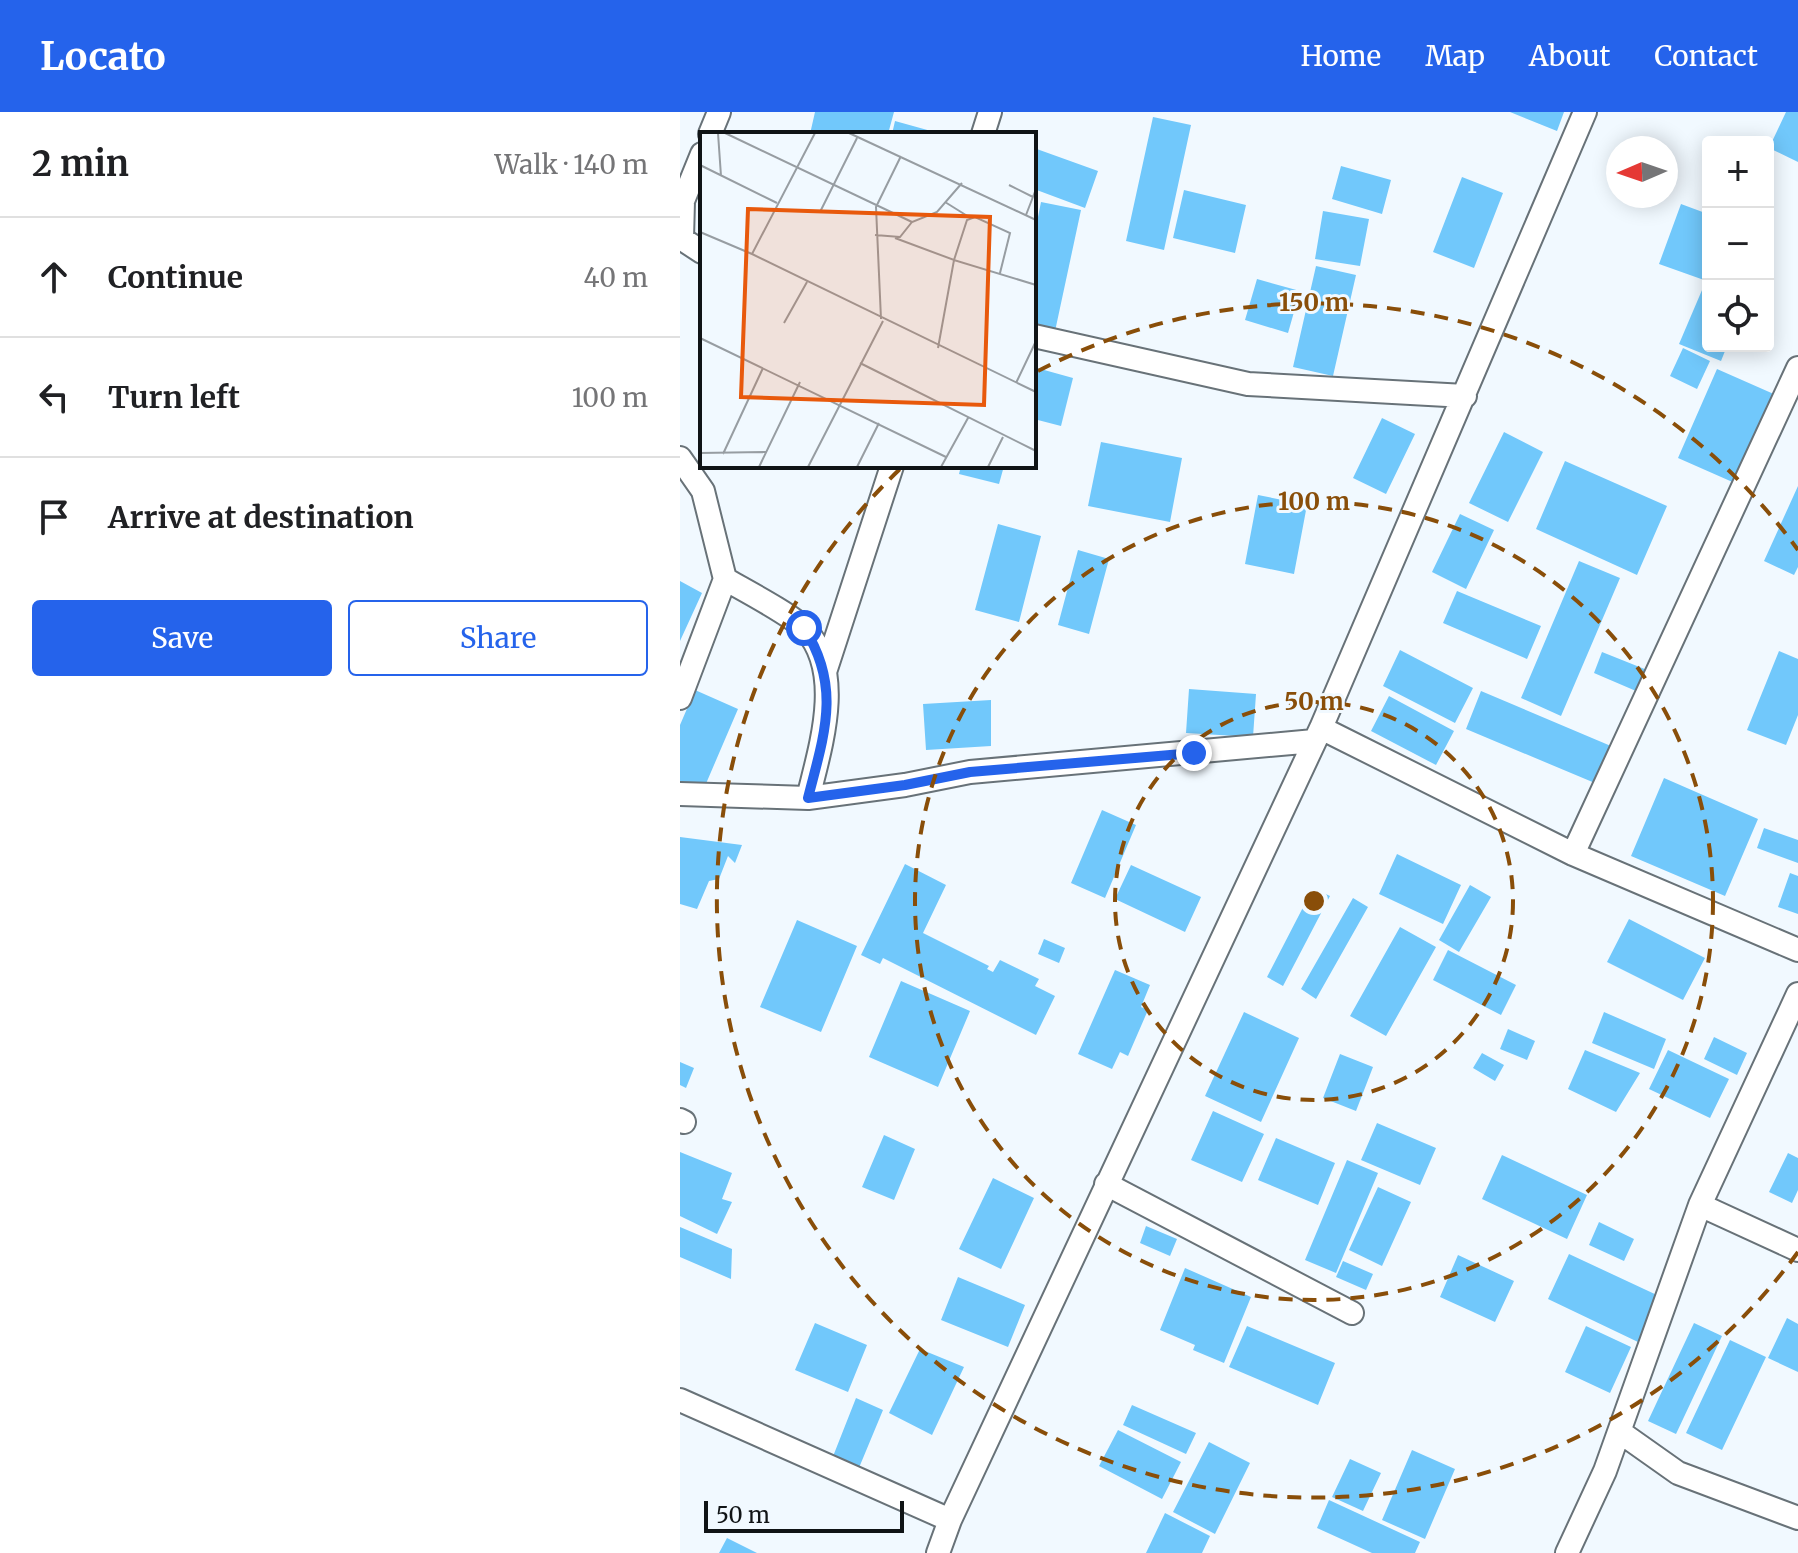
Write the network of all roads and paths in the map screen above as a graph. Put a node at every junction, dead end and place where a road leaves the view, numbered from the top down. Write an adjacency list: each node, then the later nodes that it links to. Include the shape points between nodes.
1 (719, 112): 4 (street)
2 (990, 112): 5 (street)
3 (1585, 112): 11 (street)
4 (711, 132)
5 (984, 132)
6 (700, 159): 7 (street, via 683,201)
7 (681, 241): 8 (street)
8 (700, 251)
9 (1036, 336): 11 (street, via 1248,384)
10 (1798, 368): 20 (street)
11 (1465, 396): 17 (street)
12 (680, 458): 14 (street, via 703,491)
13 (891, 468): 15 (street)
14 (725, 579): 15 (street, via 804,628); 16 (street)
15 (825, 672): 19 (street, via 826,728)
16 (680, 698)
17 (1318, 735): 19 (street, via 970,772); 20 (street); 23 (street)
18 (680, 794): 19 (street)
19 (808, 798)
20 (1573, 854): 21 (street)
21 (1798, 950)
22 (1798, 994): 24 (street)
23 (1106, 1184): 26 (street); 30 (street)
24 (1700, 1205): 25 (street); 28 (street)
25 (1798, 1250)
26 (1352, 1313)
27 (680, 1400): 30 (street)
28 (1620, 1432): 29 (street, via 1678,1473); 32 (street)
29 (1798, 1518)
30 (950, 1520): 31 (street)
31 (938, 1553)
32 (1567, 1553)

